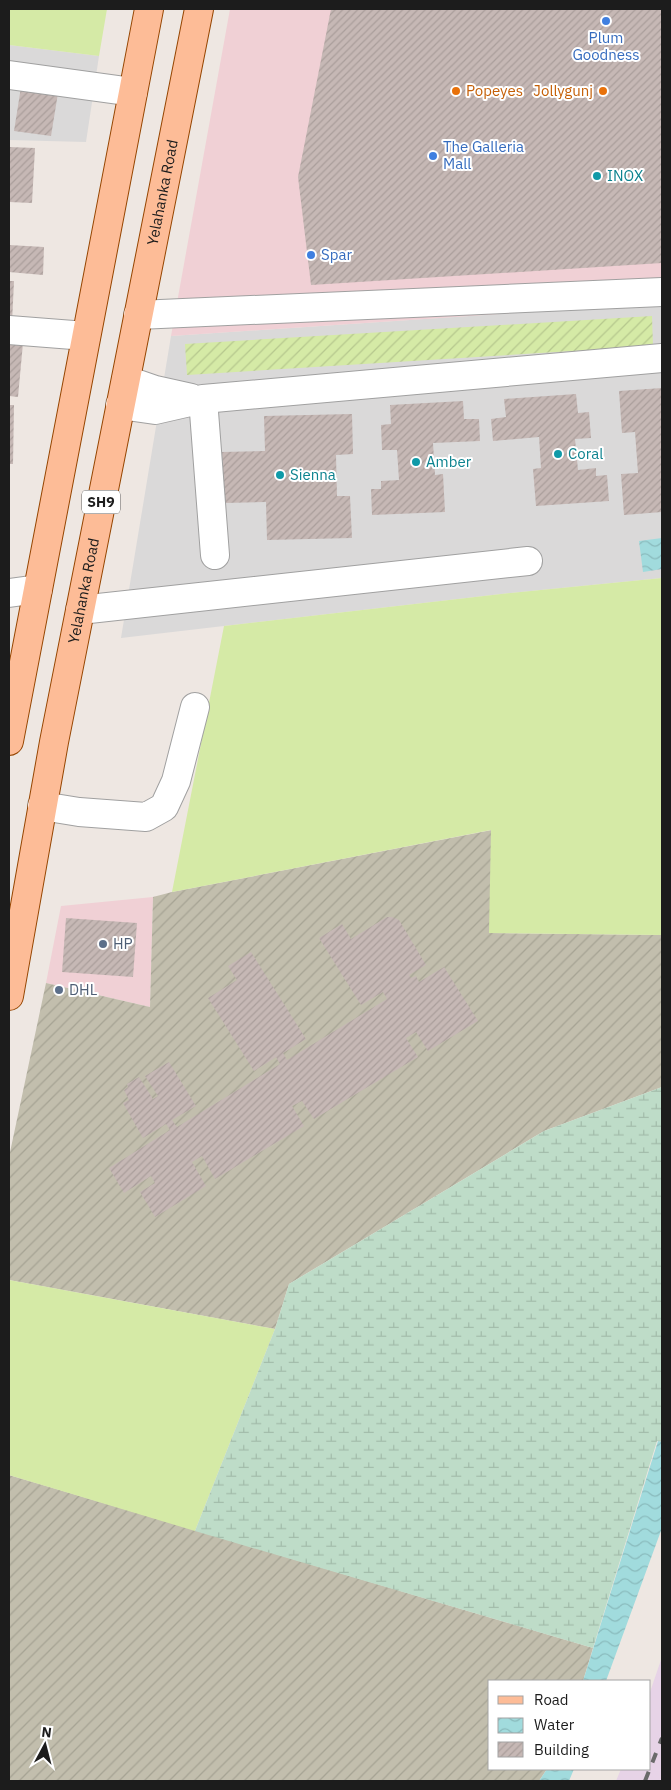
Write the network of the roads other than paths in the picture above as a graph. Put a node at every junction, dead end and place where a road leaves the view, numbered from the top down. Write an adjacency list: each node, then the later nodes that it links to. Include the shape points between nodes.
1 (149, 9): 4 (main road)
2 (199, 9): 6 (main road, Yelahanka Road / SH9)
3 (9, 75): 4 (street)
4 (133, 92): 8 (main road)
5 (662, 292): 6 (street)
6 (138, 315): 10 (main road, Yelahanka Road / SH9)
7 (9, 330): 8 (street)
8 (86, 336): 14 (main road)
9 (662, 358): 11 (street)
10 (123, 392): 11 (street, via 154,390); 16 (main road, Yelahanka Road / SH9)
11 (203, 399): 12 (street)
12 (215, 555)
13 (528, 562): 16 (street)
14 (38, 590): 15 (street); 17 (main road)
15 (9, 593)
16 (80, 610): 21 (main road, Yelahanka Road / SH9)
17 (14, 681): 19 (main road)
18 (195, 707): 21 (street, via 176,781 164,807 146,817)
19 (12, 712): 20 (main road)
20 (9, 741)
21 (42, 806): 22 (main road, Yelahanka Road / SH9)
22 (9, 996)

